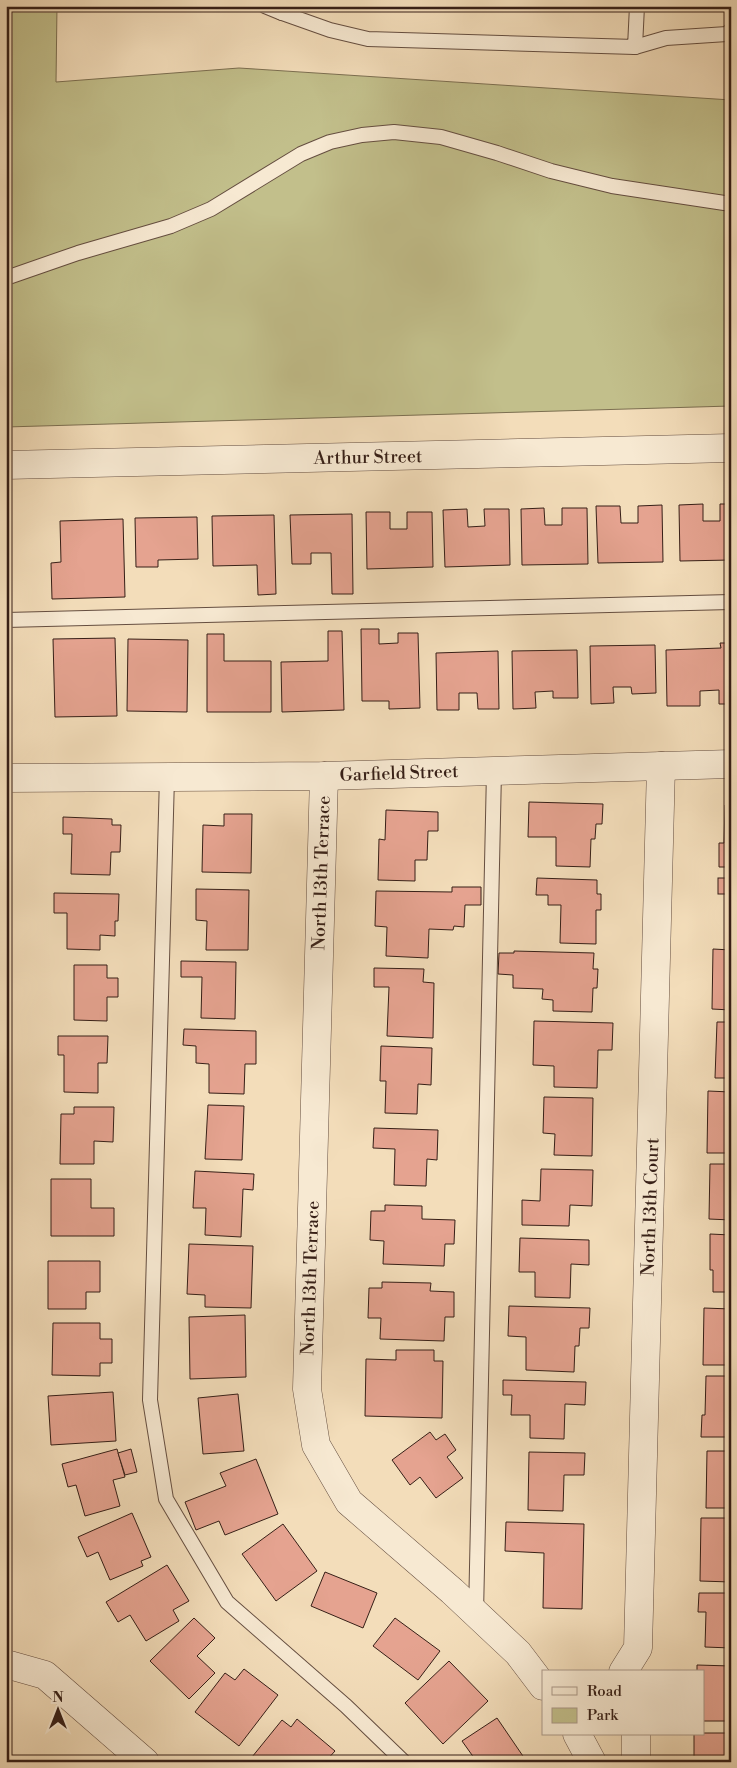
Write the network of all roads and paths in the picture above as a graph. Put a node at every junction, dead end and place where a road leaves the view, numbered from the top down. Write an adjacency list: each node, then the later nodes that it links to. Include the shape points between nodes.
1 (265, 6): 3 (lane)
2 (637, 6): 5 (lane)
3 (282, 10): 5 (lane, via 330,30 368,39)
4 (731, 30): 5 (lane, via 727,34 666,38)
5 (635, 47)
6 (731, 204): 7 (lane, via 612,186 441,137 394,132 362,135 330,142 301,154 211,209 171,226)
7 (6, 278)
8 (731, 448): 9 (street, Arthur Street)
9 (6, 465)
10 (731, 602): 11 (lane)
11 (6, 620)
12 (731, 764): 13 (street, Garfield Street)
13 (661, 766): 14 (street, Garfield Street); 19 (street, North 13th Court)
14 (494, 770): 15 (street, Garfield Street); 18 (lane)
15 (324, 776): 16 (street, Garfield Street); 18 (street, North 13th Terrace, via 306,1389 316,1445 349,1502)
16 (167, 777): 17 (street, Garfield Street); 26 (lane, via 150,1400 166,1499 227,1602 346,1706)
17 (6, 778)
18 (476, 1614): 22 (street, North 13th Terrace, via 518,1653)
19 (638, 1660): 21 (street, North 13th Court)
20 (6, 1664): 25 (street, via 45,1675)
21 (626, 1670)
22 (542, 1685)
23 (578, 1736): 27 (street)
24 (636, 1736): 28 (street)
25 (146, 1762)
26 (404, 1762)
27 (592, 1762)
28 (636, 1762)

